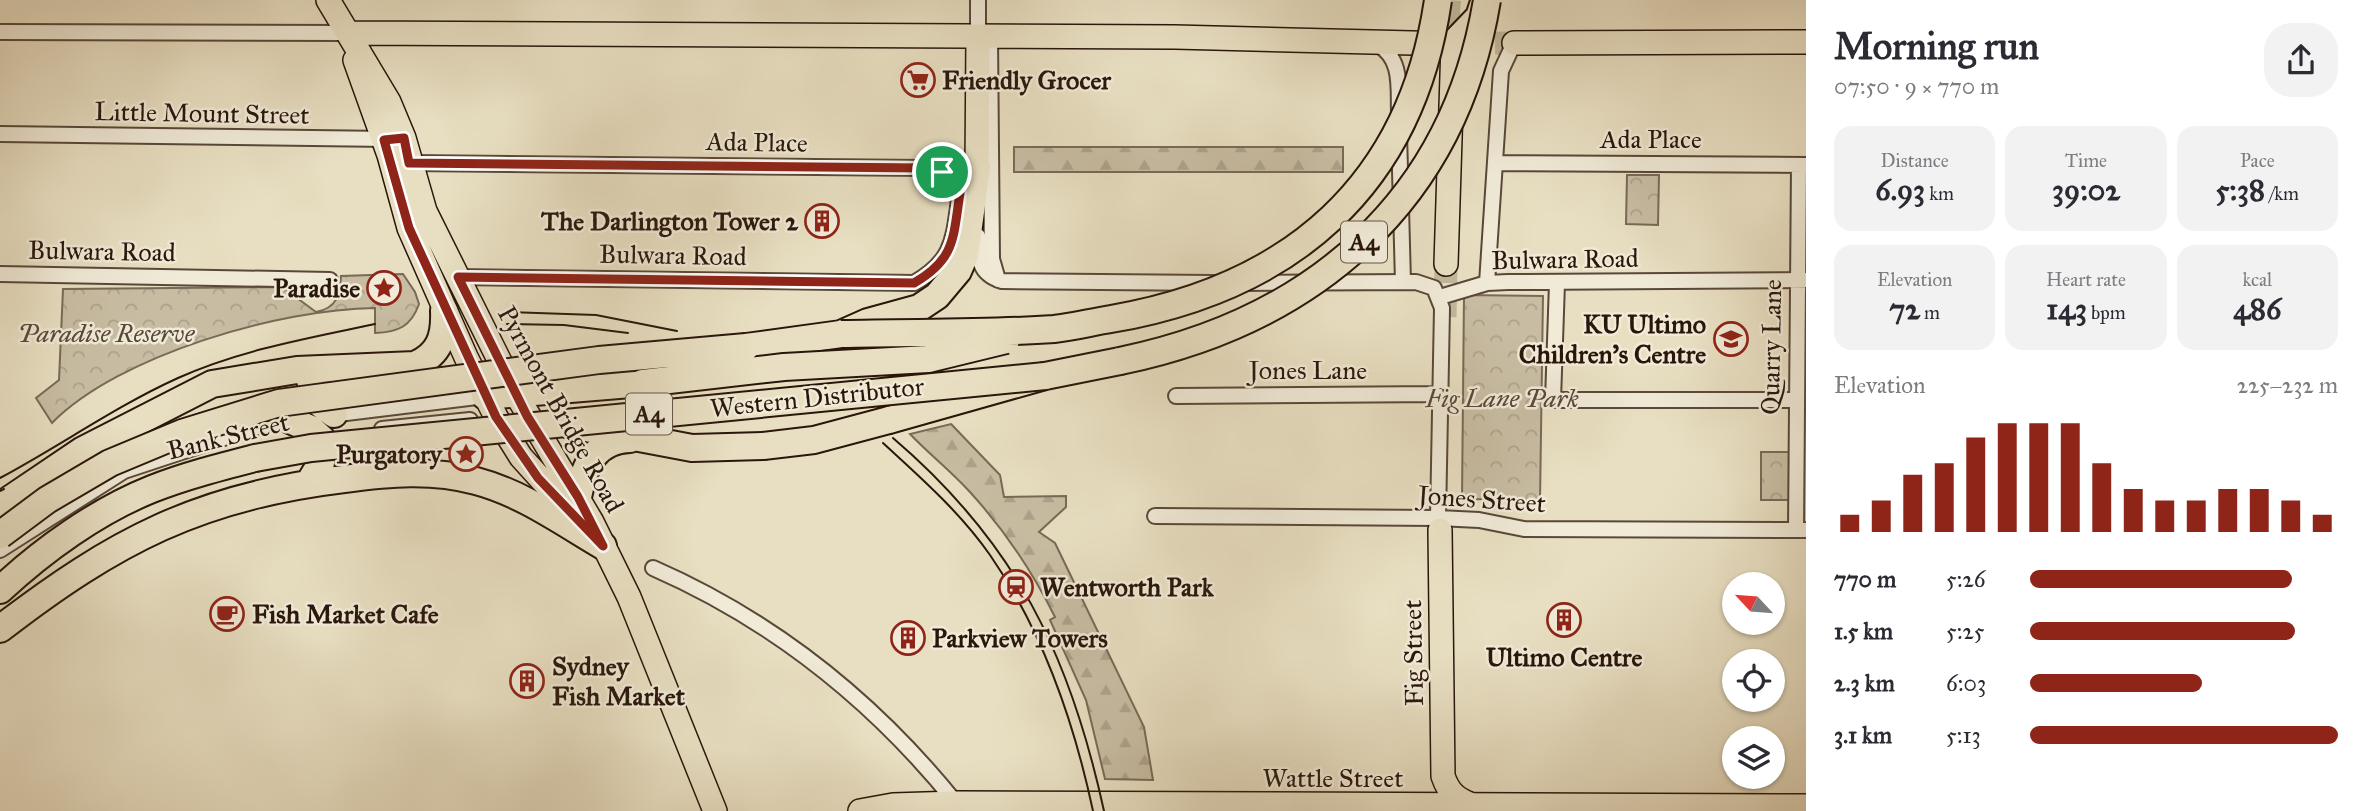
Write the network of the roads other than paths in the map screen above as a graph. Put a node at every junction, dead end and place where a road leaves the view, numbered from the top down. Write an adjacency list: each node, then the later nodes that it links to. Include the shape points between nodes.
1 (328, 0): 6 (main road, Pyrmont Bridge Road)
2 (978, 0): 7 (street)
3 (1438, 0): 30 (highway, Western Distributor / A4, bridge, via 1418,83 1388,150 1352,199 1321,227 1287,256 1206,295 1146,313)
4 (1485, 0): 11 (highway, via 1479,17); 33 (highway, Western Distributor / A4, bridge, via 1468,79 1437,147 1408,191 1335,269 1277,306 1192,343)
5 (0, 32): 6 (street)
6 (348, 33): 7 (main road); 13 (main road, Pyrmont Bridge Road, via 374,74)
7 (984, 37): 8 (main road); 17 (main road); 23 (street, via 992,259)
8 (1376, 43): 11 (main road); 24 (street, via 1397,66)
9 (1514, 43): 10 (main road); 15 (street, via 1500,71)
10 (1806, 43)
11 (1453, 44): 18 (main road)
12 (0, 134): 13 (street, Little Mount Street)
13 (394, 139): 14 (main road, Pyrmont Bridge Road); 29 (main road, Pyrmont Bridge Road, via 409,228)
14 (409, 163): 20 (main road, Pyrmont Bridge Road, via 425,211); 25 (street, Ada Place, via 925,168 942,172 960,193 951,246 936,270 914,283)
15 (1496, 163): 16 (street, Ada Place); 26 (street)
16 (1802, 165): 21 (street, Quarry Lane)
17 (977, 168): 23 (street, via 978,256 985,272); 31 (highway, via 965,255 958,271 937,296 919,308)
18 (1446, 264)
19 (0, 274): 22 (street, Bulwara Road)
20 (458, 277): 25 (street, Bulwara Road); 37 (main road, Pyrmont Bridge Road)
21 (1801, 279): 27 (street, Bulwara Road); 36 (street, Quarry Lane)
22 (330, 280)
23 (998, 280): 24 (street)
24 (1403, 282): 28 (street, via 1426,284)
25 (888, 283)
26 (1487, 283): 27 (street, Bulwara Road); 28 (street, Bulwara Road)
27 (1557, 283): 36 (street, via 1553,400)
28 (1440, 297): 34 (street)
29 (444, 311): 32 (highway, via 440,345 415,365); 38 (main road, Pyrmont Bridge Road)
30 (1056, 328): 31 (highway, Western Distributor / A4, bridge); 37 (highway, bridge, via 928,359 785,367 643,383)
31 (841, 334): 46 (highway, Western Distributor / A4, bridge, via 599,360 279,403 182,433 110,463 47,500)
32 (298, 370): 39 (highway, via 310,380); 42 (highway, via 212,384 83,450)
33 (1045, 376): 40 (highway, bridge, via 814,440 692,448); 51 (highway, Western Distributor / A4, bridge, via 311,448 255,458 189,476 125,502 66,538)
34 (1439, 394): 35 (street, Jones Lane); 44 (street)
35 (1176, 396)
36 (1795, 400): 45 (street, Quarry Lane)
37 (522, 405): 38 (highway); 40 (highway); 41 (main road, Pyrmont Bridge Road)
38 (490, 407): 39 (street, Bank Street); 39 (street, Bank Street); 47 (main road, Pyrmont Bridge Road, via 538,478)
39 (317, 434): 47 (highway, via 402,472 451,475 514,494); 48 (street, Bank Street, via 260,426 124,471); 50 (street, Bank Street, via 168,474 76,518); 52 (highway, via 243,495 134,538 64,580)
40 (635, 439): 41 (highway, via 604,445 588,461)
41 (578, 497): 47 (main road, Pyrmont Bridge Road)
42 (0, 506)
43 (1155, 516): 44 (street, Jones Street)
44 (1439, 524): 45 (street, Jones Street, via 1479,520 1524,529); 53 (main road, Fig Street)
45 (1801, 530)
46 (0, 535)
47 (603, 546): 58 (main road, Pyrmont Bridge Road, via 629,597)
48 (0, 550)
49 (653, 568): 54 (street, via 760,622 813,659 900,738)
50 (0, 576)
51 (0, 590)
52 (0, 629)
53 (1443, 776): 55 (main road, via 1448,790); 57 (main road, via 1427,799)
54 (956, 803): 57 (main road, Wattle Street); 59 (main road, Wattle Street)
55 (1474, 806): 56 (main road, Wattle Street); 57 (main road, Wattle Street)
56 (1806, 806)
57 (1411, 807)
58 (715, 811)
59 (860, 811)

